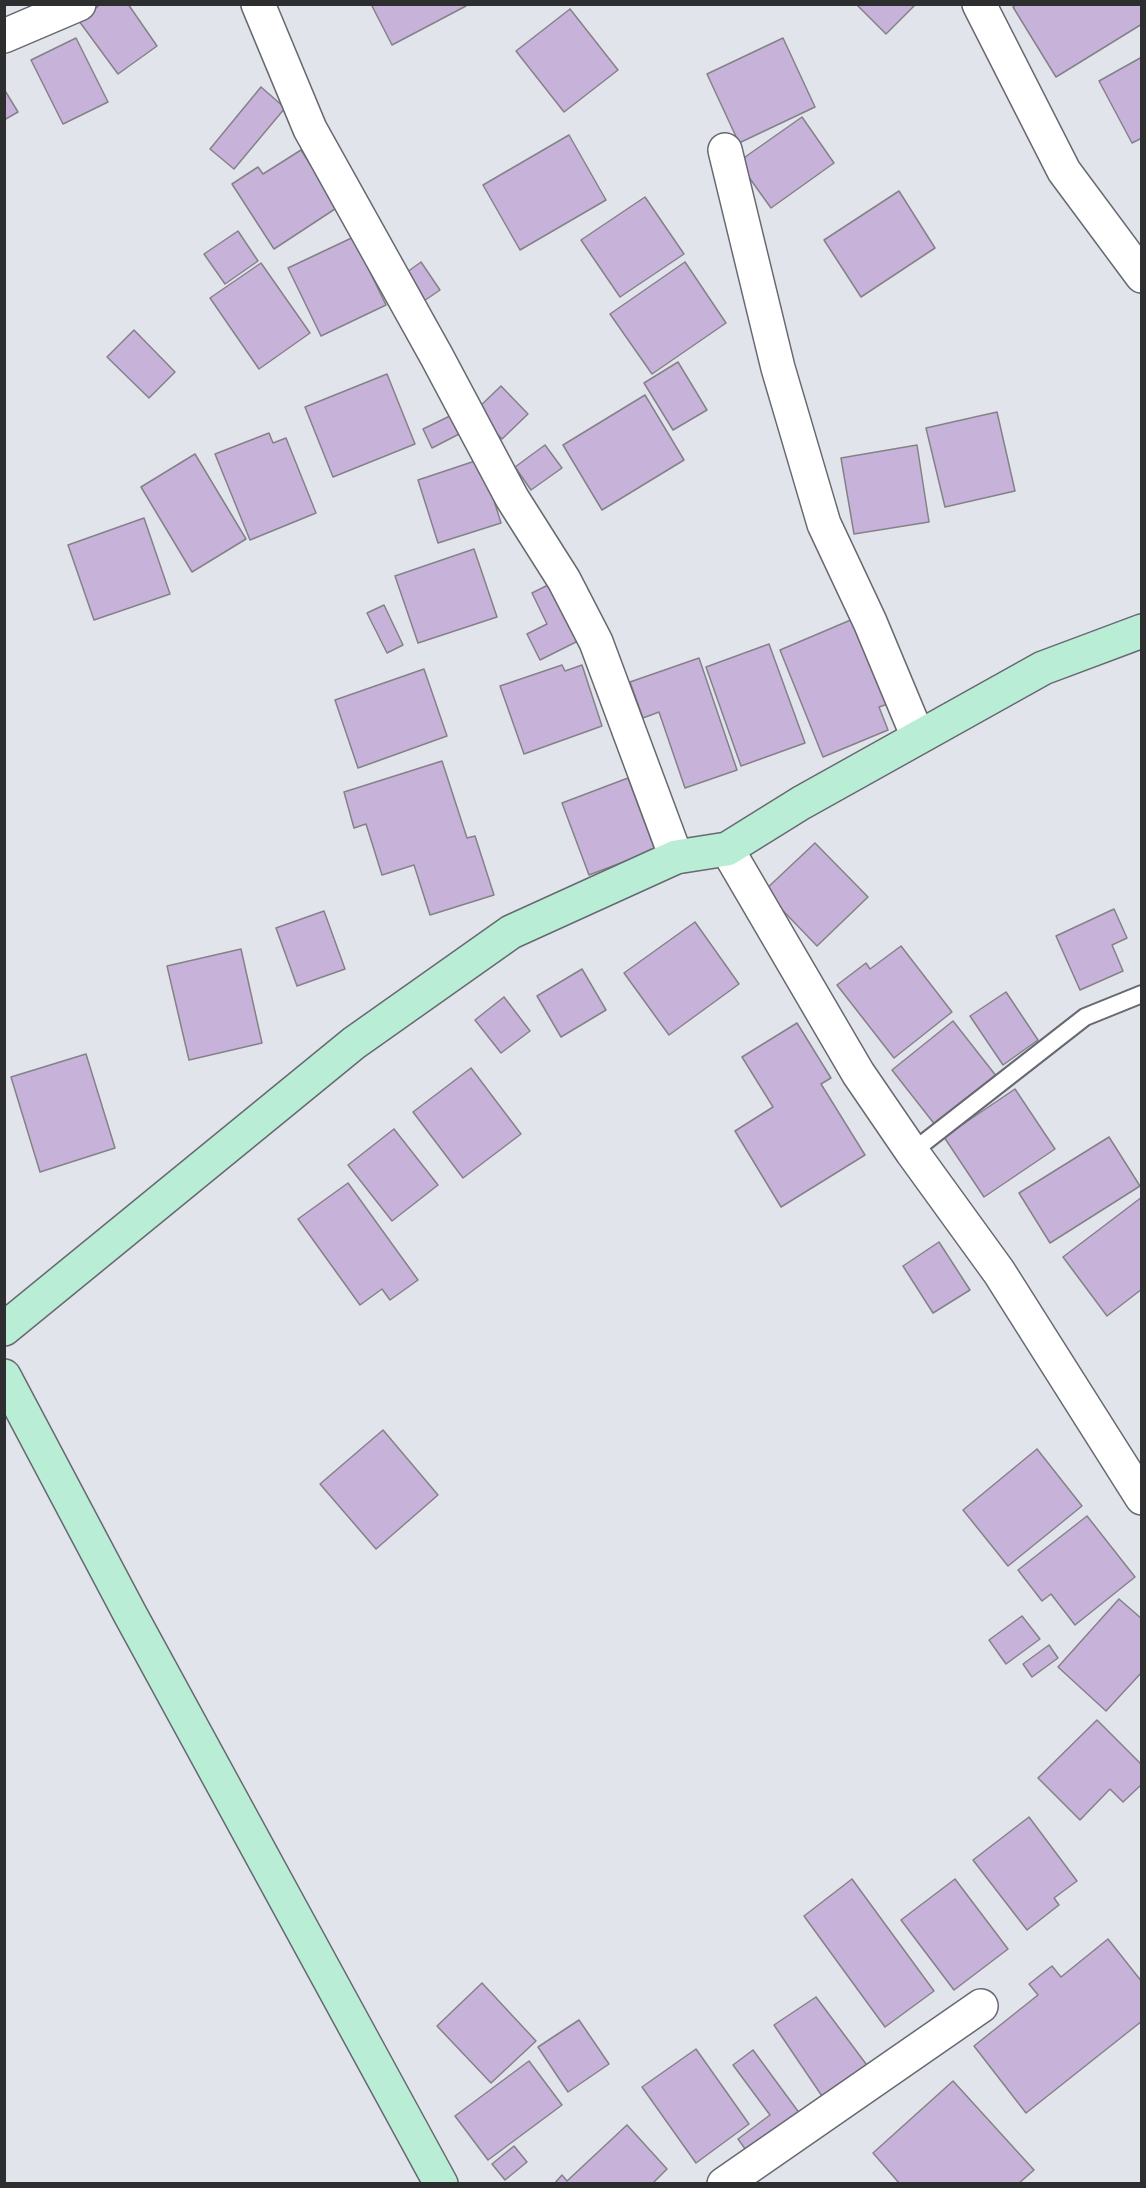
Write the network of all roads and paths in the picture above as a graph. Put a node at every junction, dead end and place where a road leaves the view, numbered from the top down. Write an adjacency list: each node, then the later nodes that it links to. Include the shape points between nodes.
1 (79, 4): 4 (street)
2 (258, 4): 10 (street, via 309,129 512,498 564,580 596,642)
3 (979, 4): 6 (street, via 1064,171)
4 (4, 36)
5 (725, 150): 8 (street, via 778,368 824,524)
6 (1142, 276)
7 (1142, 632): 8 (street, via 1043,668)
8 (918, 737): 9 (street)
9 (727, 849): 10 (street); 12 (street, via 858,1073)
10 (676, 857): 13 (street, via 511,932 354,1043)
11 (1142, 994): 12 (lane, via 1085,1017)
12 (912, 1152): 15 (street, via 999,1272)
13 (4, 1329)
14 (4, 1376): 17 (street)
15 (1142, 1498)
16 (981, 2006): 18 (street)
17 (441, 2184)
18 (724, 2184)

